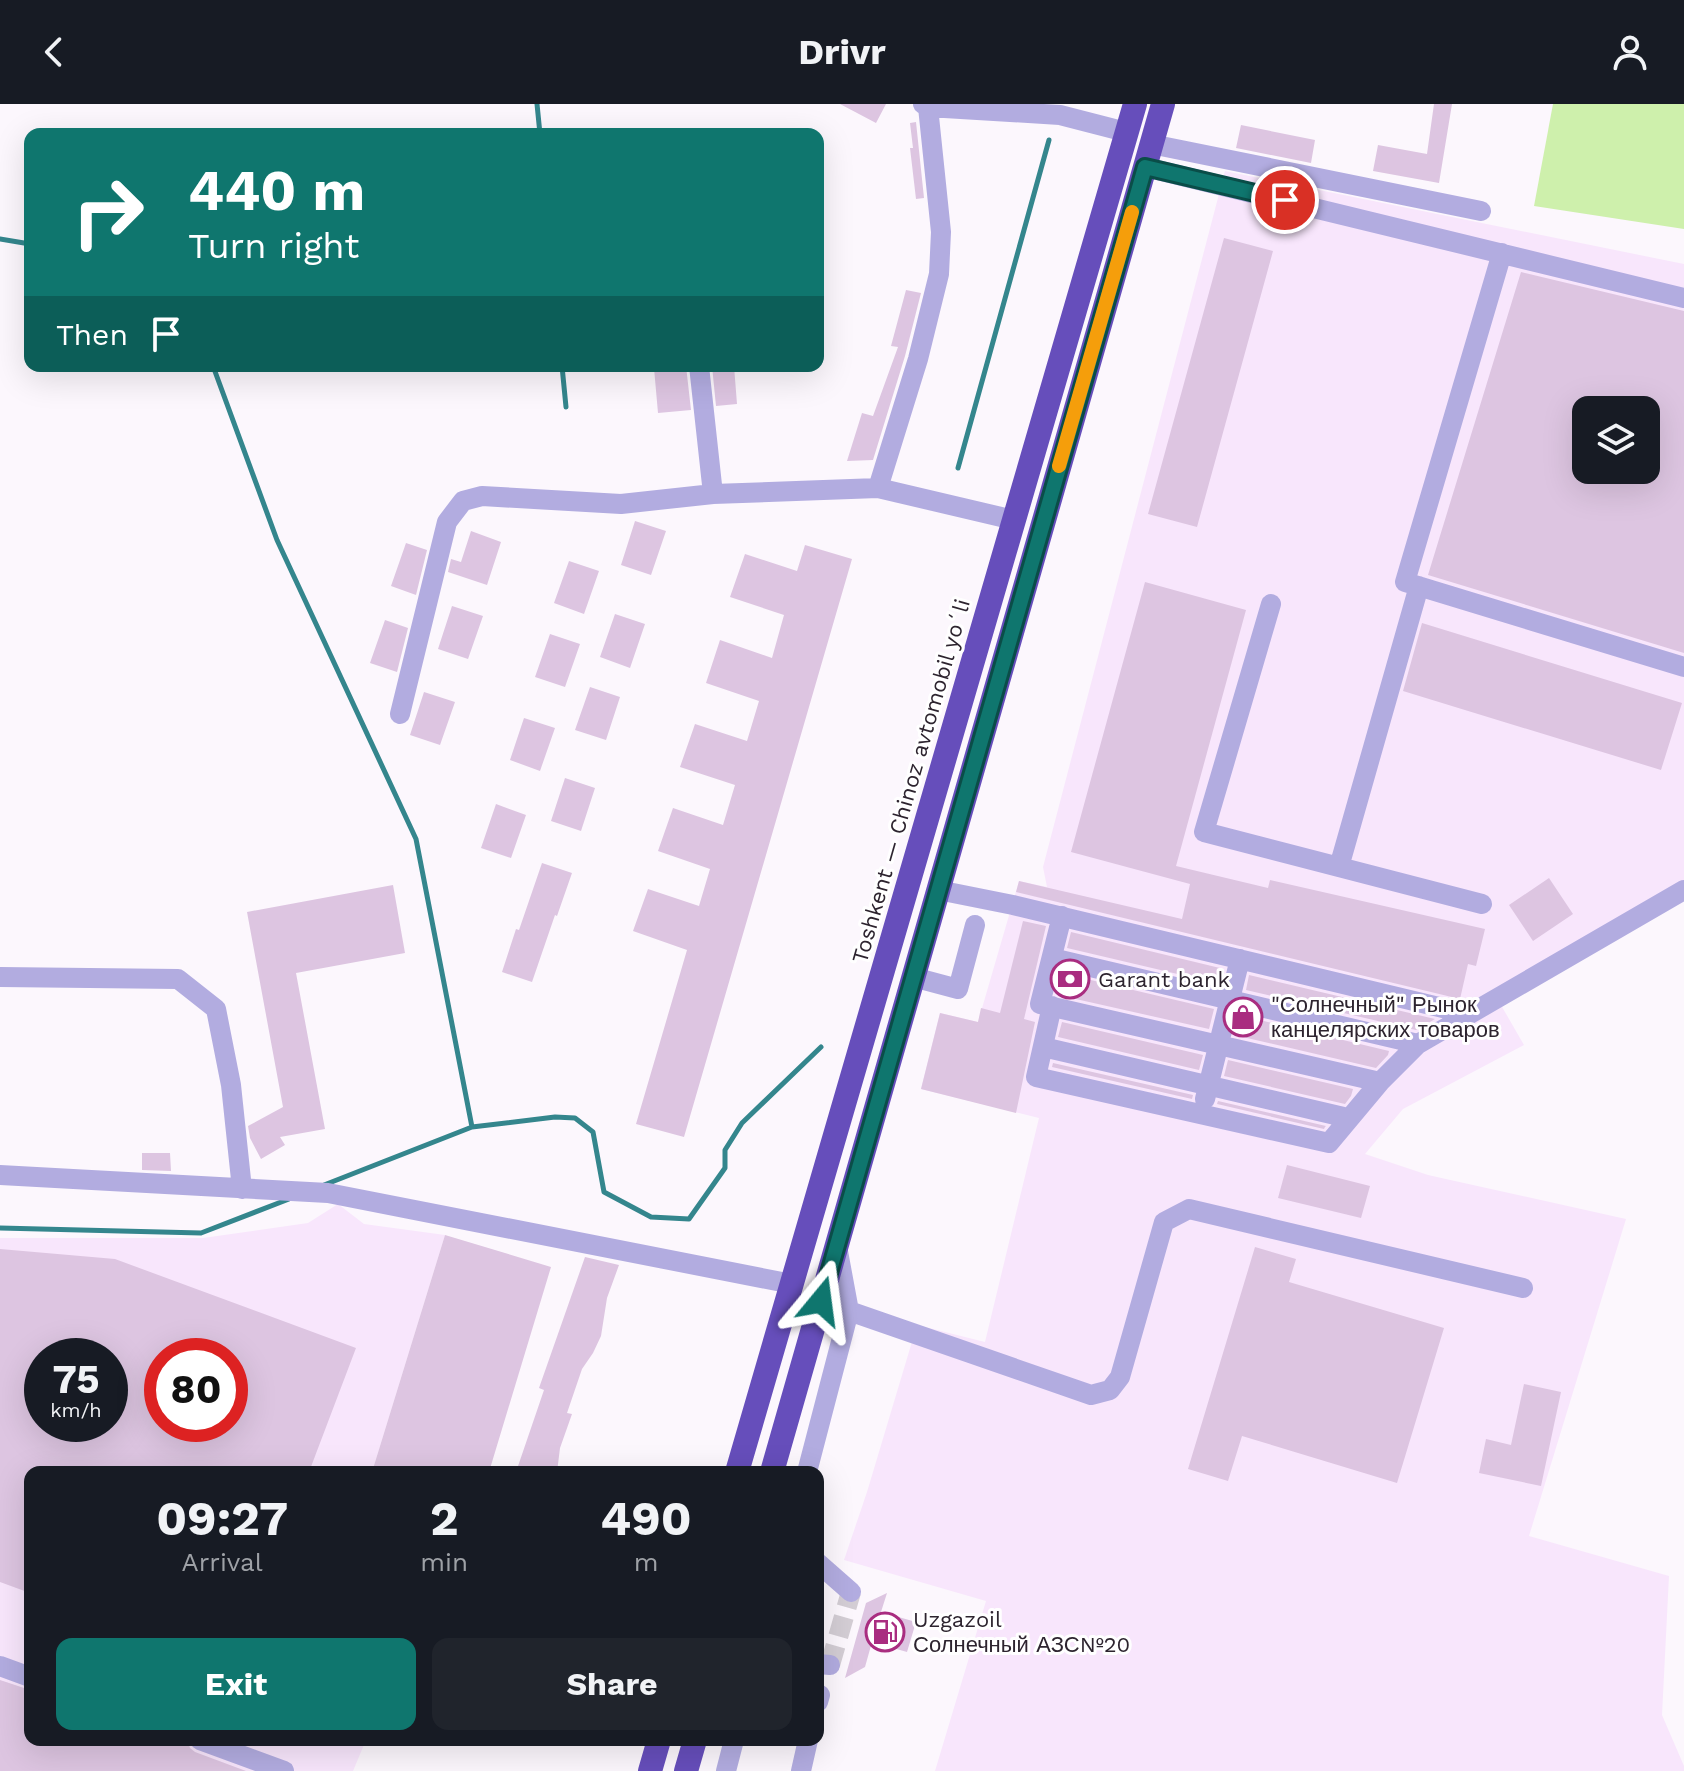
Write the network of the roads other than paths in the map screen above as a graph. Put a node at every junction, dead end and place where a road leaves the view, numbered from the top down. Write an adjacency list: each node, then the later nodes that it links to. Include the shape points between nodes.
1 (1135, 104): 4 (highway, Toshkent — Chinoz avtomobil yoʻli)
2 (1163, 104): 5 (highway)
3 (925, 106): 4 (street, via 1060,115); 10 (street, via 941,232 939,274)
4 (1126, 132): 12 (highway, Toshkent — Chinoz avtomobil yoʻli)
5 (1148, 155): 6 (street); 7 (street); 18 (highway)
6 (1481, 211)
7 (1502, 253): 8 (street); 13 (street, via 1405,582)
8 (1684, 298)
9 (700, 372): 11 (street)
10 (878, 488): 11 (street); 12 (street)
11 (713, 494): 16 (street, via 621,504 482,496 463,501 447,522)
12 (1014, 520): 40 (highway, Toshkent — Chinoz avtomobil yoʻli)
13 (1419, 586): 15 (street); 17 (street)
14 (1271, 604): 17 (street, via 1204,832)
15 (1684, 667)
16 (400, 714)
17 (1339, 867): 20 (street)
18 (938, 890): 21 (street); 26 (highway)
19 (1684, 890): 29 (street)
20 (1482, 904)
21 (1062, 916): 23 (street); 24 (street)
22 (975, 925): 26 (street, via 958,989)
23 (1052, 958): 27 (street); 28 (street, via 1040,1004)
24 (1240, 959): 27 (street); 29 (street)
25 (0, 977): 38 (street, via 178,979 216,1009)
26 (913, 977): 39 (highway)
27 (1230, 1000): 30 (street); 31 (street)
28 (1052, 1006): 31 (street); 32 (street)
29 (1468, 1014): 30 (street)
30 (1418, 1044): 33 (street)
31 (1219, 1045): 33 (street); 34 (street)
32 (1043, 1047): 34 (street); 35 (street, via 1036,1077)
33 (1380, 1082): 36 (street)
34 (1208, 1086): 35 (street); 36 (street)
35 (1201, 1114): 36 (street, via 1329,1143)
36 (1348, 1118)
37 (0, 1175): 38 (street)
38 (242, 1189): 40 (street, via 328,1193)
39 (837, 1245): 42 (street); 44 (highway)
40 (792, 1284): 43 (highway, Toshkent — Chinoz avtomobil yoʻli)
41 (1523, 1288): 42 (street, via 1189,1209 1164,1222 1120,1377 1110,1390 1091,1395)
42 (849, 1311): 45 (street)
43 (739, 1466)
44 (774, 1466)
45 (809, 1466)
46 (824, 1568): 47 (street)
47 (851, 1592)
48 (0, 1666): 49 (street)
49 (24, 1675)
50 (216, 1746): 55 (street)
51 (657, 1746): 56 (highway)
52 (693, 1746): 57 (highway)
53 (733, 1746): 58 (street)
54 (807, 1746): 59 (street)
55 (284, 1771)
56 (650, 1771)
57 (686, 1771)
58 (727, 1771)
59 (801, 1771)

